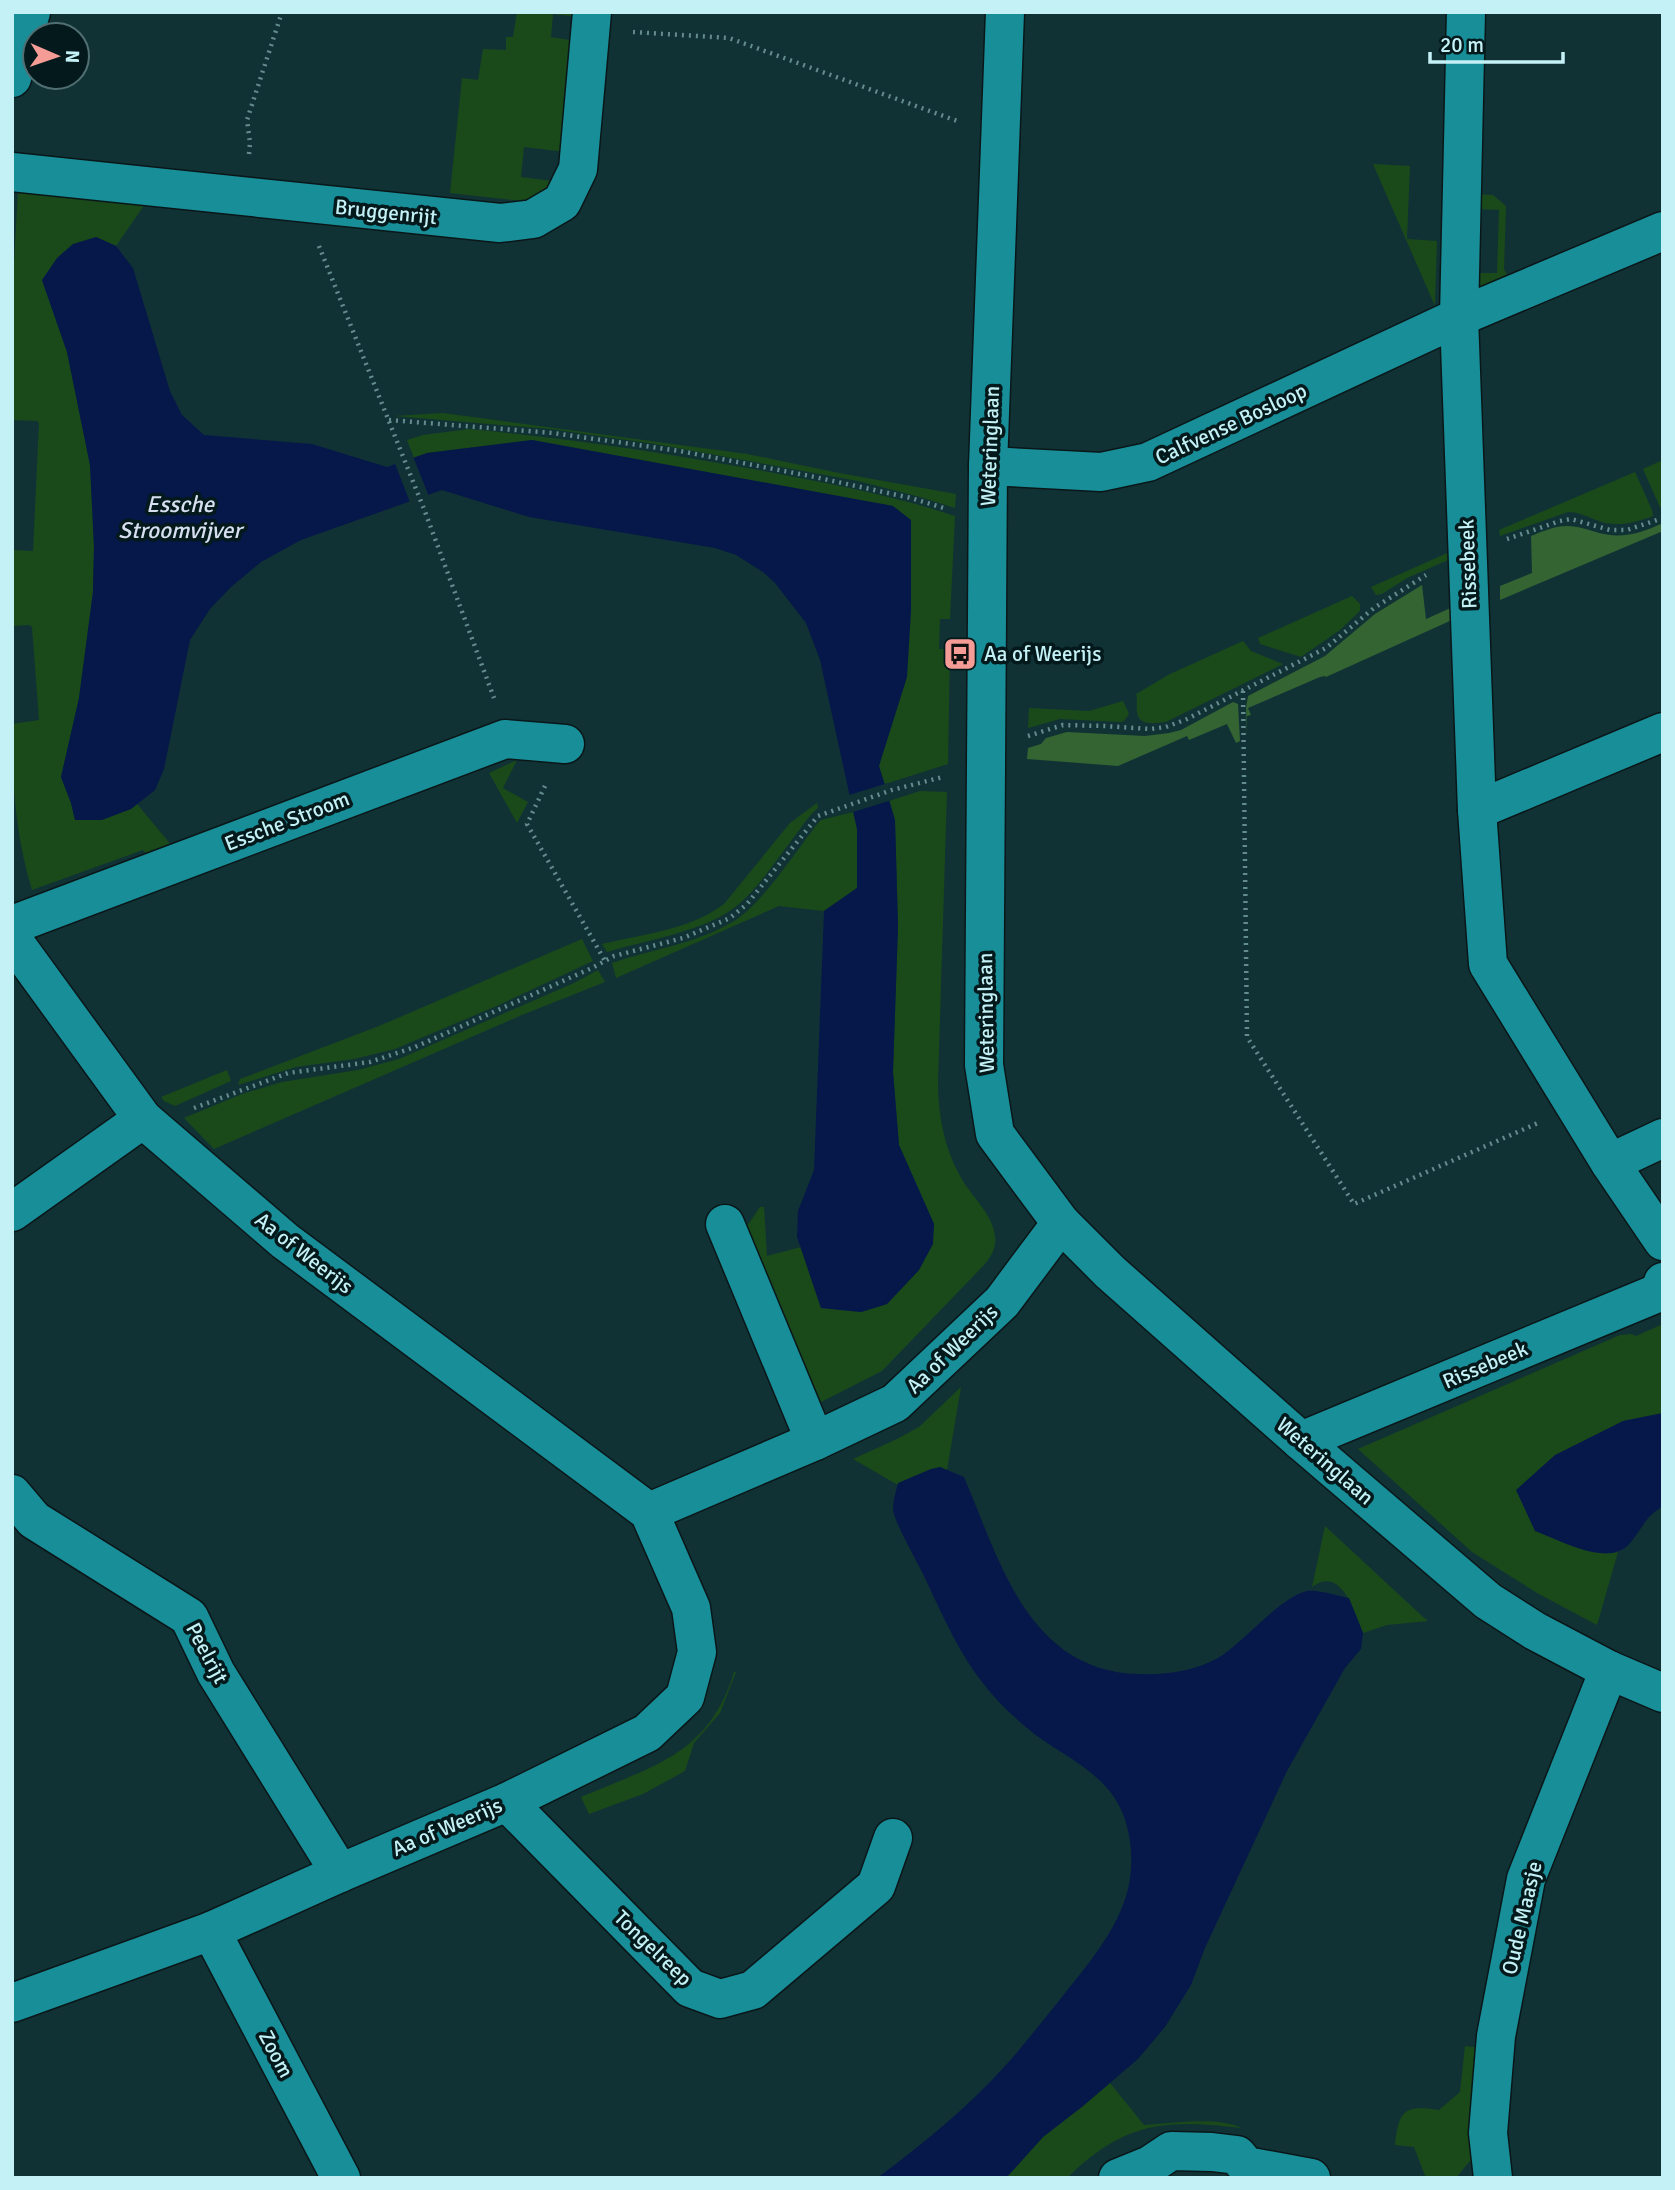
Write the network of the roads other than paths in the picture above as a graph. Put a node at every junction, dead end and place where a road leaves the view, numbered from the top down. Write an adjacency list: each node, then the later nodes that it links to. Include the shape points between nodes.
1 (31, 12): 5 (street)
2 (1005, 12): 9 (street, Weteringlaan)
3 (1466, 12): 8 (street)
4 (591, 20): 6 (street, Bruggenrijt, via 578,169 562,202 533,219 500,223)
5 (12, 78)
6 (12, 172)
7 (1663, 231): 8 (street, Calfvense Bosloop)
8 (1459, 317): 9 (street, Calfvense Bosloop, via 1148,462 1101,472); 12 (street, Rissebeek)
9 (988, 466): 19 (street, Weteringlaan, via 984,1065 995,1134)
10 (1663, 732): 12 (street)
11 (565, 744): 13 (street, Essche Stroom, via 505,739)
12 (1477, 810): 17 (street, Rissebeek, via 1488,964)
13 (12, 925)
14 (12, 939): 15 (street, Aa of Weerijs)
15 (147, 1122): 18 (street); 26 (street, Aa of Weerijs, via 285,1241)
16 (1663, 1138): 17 (street)
17 (1610, 1163): 21 (street, Rissebeek)
18 (12, 1212)
19 (1060, 1223): 23 (street, Aa of Weerijs, via 1002,1302 895,1404); 24 (street, Weteringlaan)
20 (725, 1224): 23 (street)
21 (1663, 1241)
22 (1663, 1282): 24 (street, Rissebeek, via 1660,1292)
23 (815, 1441): 26 (street, Aa of Weerijs)
24 (1301, 1441): 27 (street, Weteringlaan, via 1488,1601)
25 (12, 1494): 31 (street, Peelrijt, via 34,1520 188,1617 216,1673)
26 (649, 1512): 29 (street, Aa of Weerijs, via 691,1608 697,1652 685,1697 647,1733)
27 (1609, 1670): 28 (street, Weteringlaan); 37 (street, Oude Maasje, via 1526,1879 1496,2036 1488,2133)
28 (1663, 1693)
29 (507, 1802): 30 (street, Tongelreep, via 690,1988 720,1999 752,1990 876,1886); 31 (street, Aa of Weerijs)
30 (893, 1838)
31 (340, 1873): 32 (street, Aa of Weerijs)
32 (211, 1931): 33 (street, Aa of Weerijs); 34 (street, Zoom)
33 (12, 2003)
34 (341, 2178)
35 (1118, 2178): 36 (street, via 1171,2151 1237,2155 1246,2166)
36 (1311, 2178)
37 (1493, 2178)

